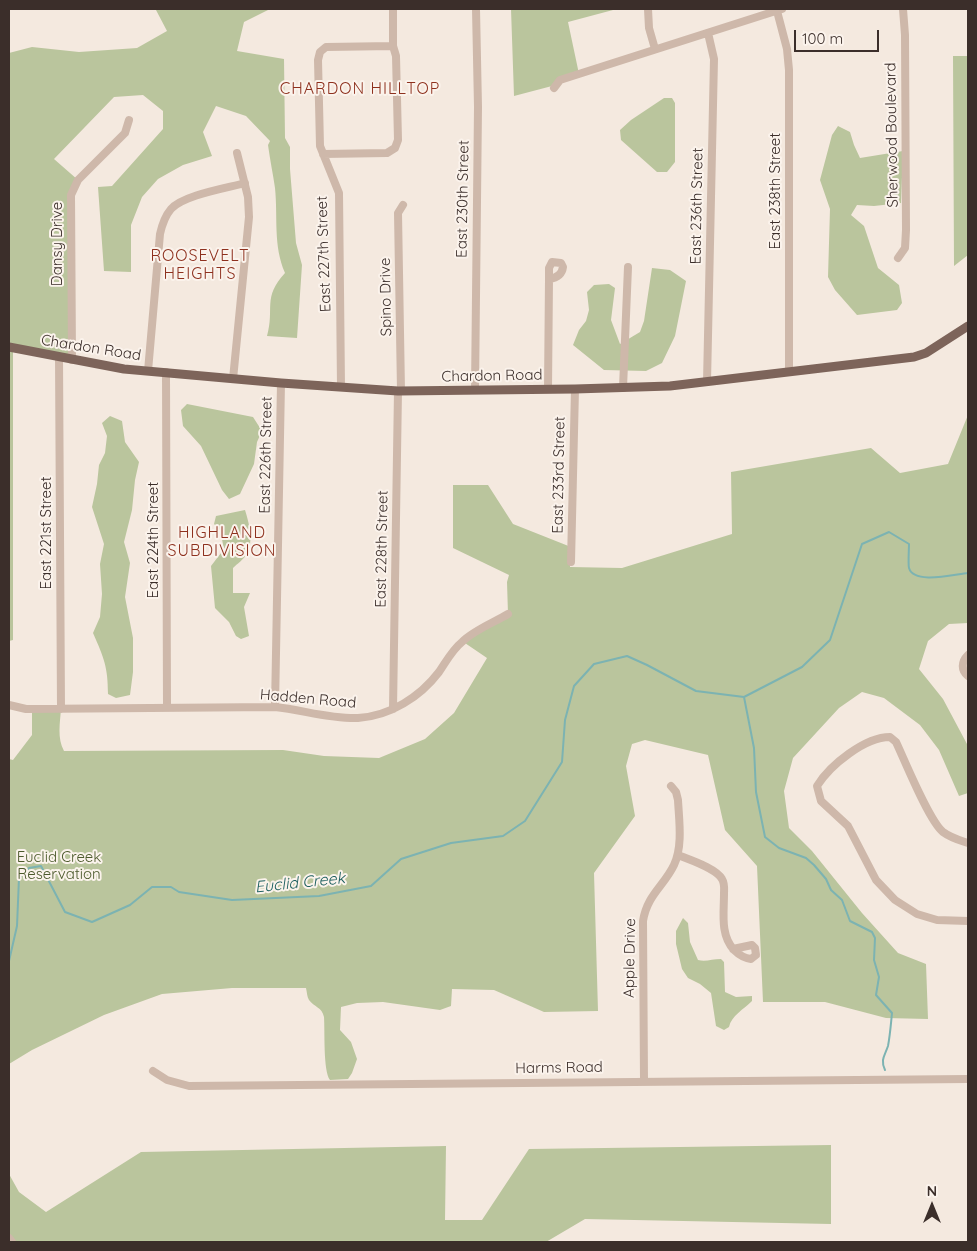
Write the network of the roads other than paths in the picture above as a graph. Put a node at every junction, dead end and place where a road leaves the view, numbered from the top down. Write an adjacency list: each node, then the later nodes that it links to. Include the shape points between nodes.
1 (393, 9): 7 (street)
2 (476, 9): 33 (street, East 230th Street)
3 (648, 9): 8 (street)
4 (903, 9): 15 (street, Sherwood Boulevard, via 906,245)
5 (779, 10): 6 (street); 24 (street, East 238th Street, via 789,70)
6 (708, 33): 8 (street); 26 (street, East 236th Street, via 714,60)
7 (393, 46): 12 (street, via 398,140 395,148 387,153); 12 (street, East 227th Street, via 336,46 326,47 320,52 319,138)
8 (655, 50): 9 (street, via 560,80)
9 (554, 88)
10 (129, 120): 21 (street, Dansy Drive, via 125,133 78,180 71,195)
11 (237, 153): 13 (street)
12 (323, 154): 28 (street, East 227th Street, via 338,193)
13 (245, 183): 22 (street, via 187,198 166,215 160,234); 25 (street, via 249,217)
14 (403, 205): 32 (street, Spino Drive, via 398,213)
15 (898, 258)
16 (628, 267): 29 (street)
17 (549, 279): 30 (street)
18 (968, 326): 24 (main road, Chardon Road, via 926,353 914,357)
19 (9, 347): 20 (main road, Chardon Road)
20 (58, 357): 21 (main road, Chardon Road); 41 (street, East 221st Street)
21 (72, 360): 22 (main road, Chardon Road)
22 (148, 371): 23 (main road, Chardon Road)
23 (166, 372): 25 (main road, Chardon Road); 40 (street, East 224th Street)
24 (789, 372): 26 (main road, Chardon Road)
25 (233, 379): 27 (main road, Chardon Road)
26 (707, 382): 29 (main road, Chardon Road)
27 (281, 383): 28 (main road, Chardon Road); 39 (street, East 226th Street)
28 (341, 387): 32 (main road, Chardon Road)
29 (624, 388): 31 (main road, Chardon Road)
30 (548, 389): 31 (main road, Chardon Road); 33 (main road, Chardon Road)
31 (575, 389): 34 (street, East 233rd Street)
32 (399, 390): 33 (main road, Chardon Road); 42 (street, East 228th Street)
33 (475, 390)
34 (571, 562)
35 (508, 614): 42 (street, Hadden Road, via 462,640 427,688)
36 (968, 655): 37 (street, via 963,666)
37 (968, 676)
38 (9, 705): 41 (street, Hadden Road, via 26,709)
39 (275, 707): 40 (street, Hadden Road); 42 (street, Hadden Road, via 338,718 360,718)
40 (167, 708): 41 (street, Hadden Road)
41 (61, 709)
42 (393, 709)
43 (672, 786): 45 (street, Apple Drive, via 678,800)
44 (968, 843): 46 (street, via 942,831 933,819 896,742 890,736 883,736 847,753 817,786 821,801 848,826 876,880 895,900 917,914 937,920)
45 (678, 855): 47 (street, via 712,870 722,880 724,930); 50 (street, Apple Drive, via 648,902 642,921)
46 (968, 921)
47 (733, 949)
48 (153, 1070): 50 (street, Harms Road, via 167,1080 189,1086)
49 (968, 1080): 50 (street, Harms Road)
50 (644, 1081)
51 (9, 1238): 52 (street)
52 (12, 1242)

